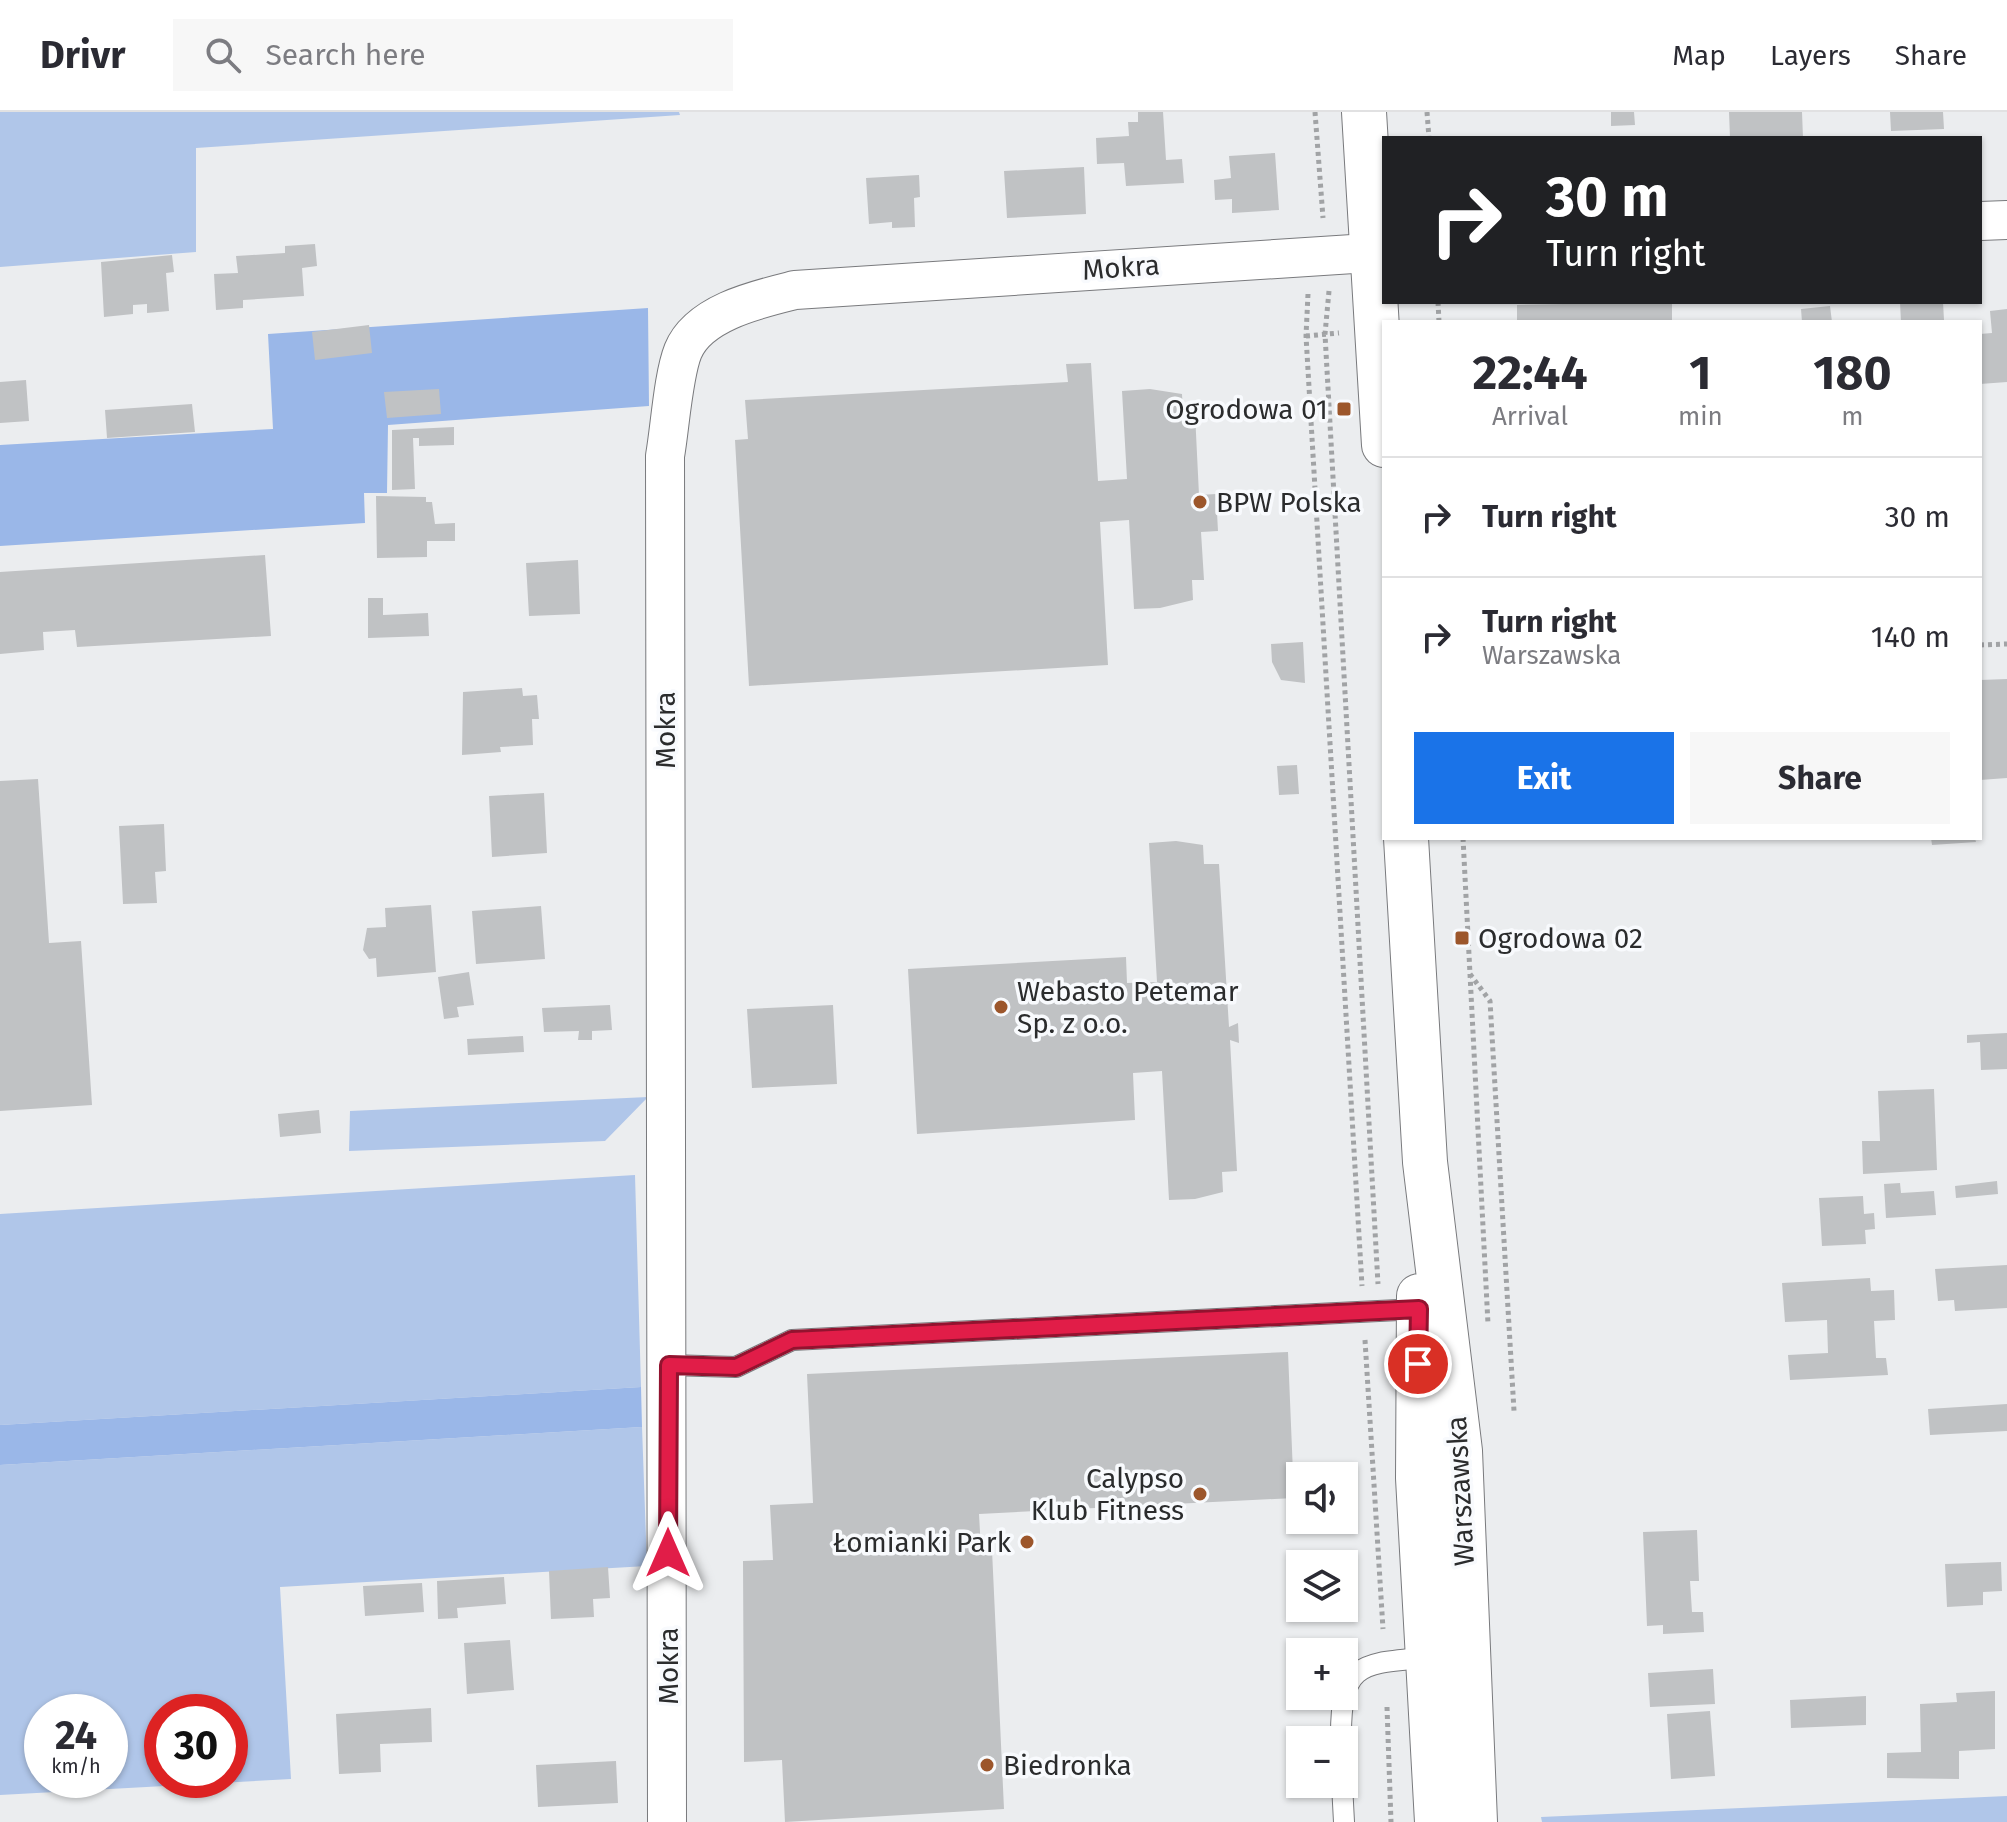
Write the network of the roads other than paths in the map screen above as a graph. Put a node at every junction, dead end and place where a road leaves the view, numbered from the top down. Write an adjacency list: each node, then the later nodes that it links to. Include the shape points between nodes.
1 (1364, 112): 4 (street)
2 (2007, 220): 3 (street)
3 (1982, 221)
4 (1378, 252): 5 (street); 9 (street, Mokra, via 795,290 735,305 683,351 665,456)
5 (1382, 381)
6 (1406, 840): 7 (street, Warszawska)
7 (1425, 1162): 8 (street, Warszawska); 10 (street, Warszawska)
8 (1387, 1310): 9 (lane, via 792,1340 736,1367); 10 (street, Warszawska)
9 (669, 1365): 14 (street, Mokra)
10 (1437, 1417): 11 (street, Warszawska, via 1418,1478)
11 (1449, 1655): 12 (lane, via 1370,1663 1350,1681); 16 (street, Warszawska); 17 (street, Warszawska)
12 (1341, 1726)
13 (1343, 1798): 15 (lane)
14 (667, 1822)
15 (1344, 1822)
16 (1437, 1822)
17 (1475, 1822)

